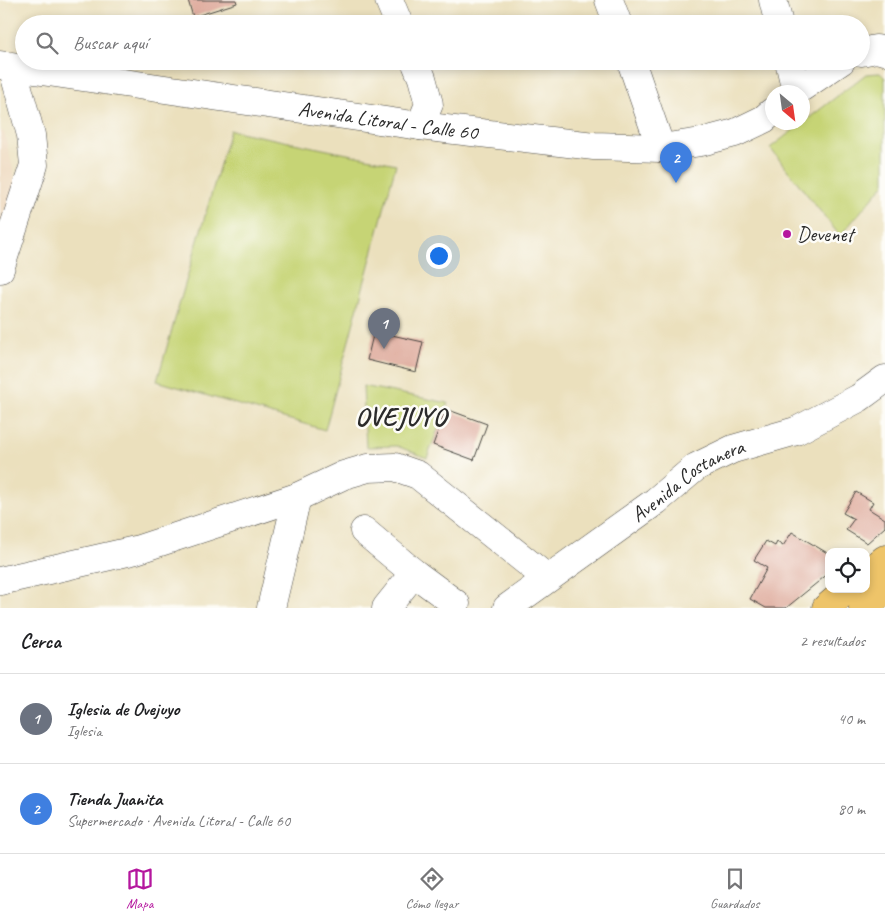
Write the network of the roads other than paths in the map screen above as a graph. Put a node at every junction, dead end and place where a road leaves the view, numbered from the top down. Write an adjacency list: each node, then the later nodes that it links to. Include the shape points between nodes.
1 (389, 0): 4 (street)
2 (609, 0): 5 (street)
3 (773, 0): 6 (street)
4 (395, 15)
5 (615, 15)
6 (777, 15)
7 (870, 50): 8 (street)
8 (885, 51)
9 (6, 65): 20 (street, via 31,135 34,165)
10 (40, 70): 18 (street, Avenida Litoral - Calle 60)
11 (419, 70): 18 (street, via 429,104)
12 (634, 70): 19 (street)
13 (791, 70): 15 (street)
14 (828, 70): 16 (street)
15 (794, 85)
16 (806, 85)
17 (765, 118): 19 (street, Avenida Litoral - Calle 60, via 701,142)
18 (420, 126): 19 (street, Avenida Litoral - Calle 60, via 594,146)
19 (661, 148)
20 (0, 269)
21 (885, 379): 27 (street, Avenida Costanera, via 859,398 796,431 733,449 696,467 656,502)
22 (297, 497): 27 (street, via 344,475 368,468 394,467 418,476); 28 (street, via 136,550); 32 (street)
23 (364, 531): 26 (street)
24 (885, 559): 25 (main road)
25 (870, 571)
26 (414, 573): 31 (street); 33 (street)
27 (547, 578): 34 (street, Avenida Costanera)
28 (0, 580)
29 (885, 590): 36 (main road)
30 (843, 593): 35 (main road)
31 (456, 604)
32 (271, 608)
33 (386, 608)
34 (507, 608)
35 (826, 608)
36 (863, 608)

